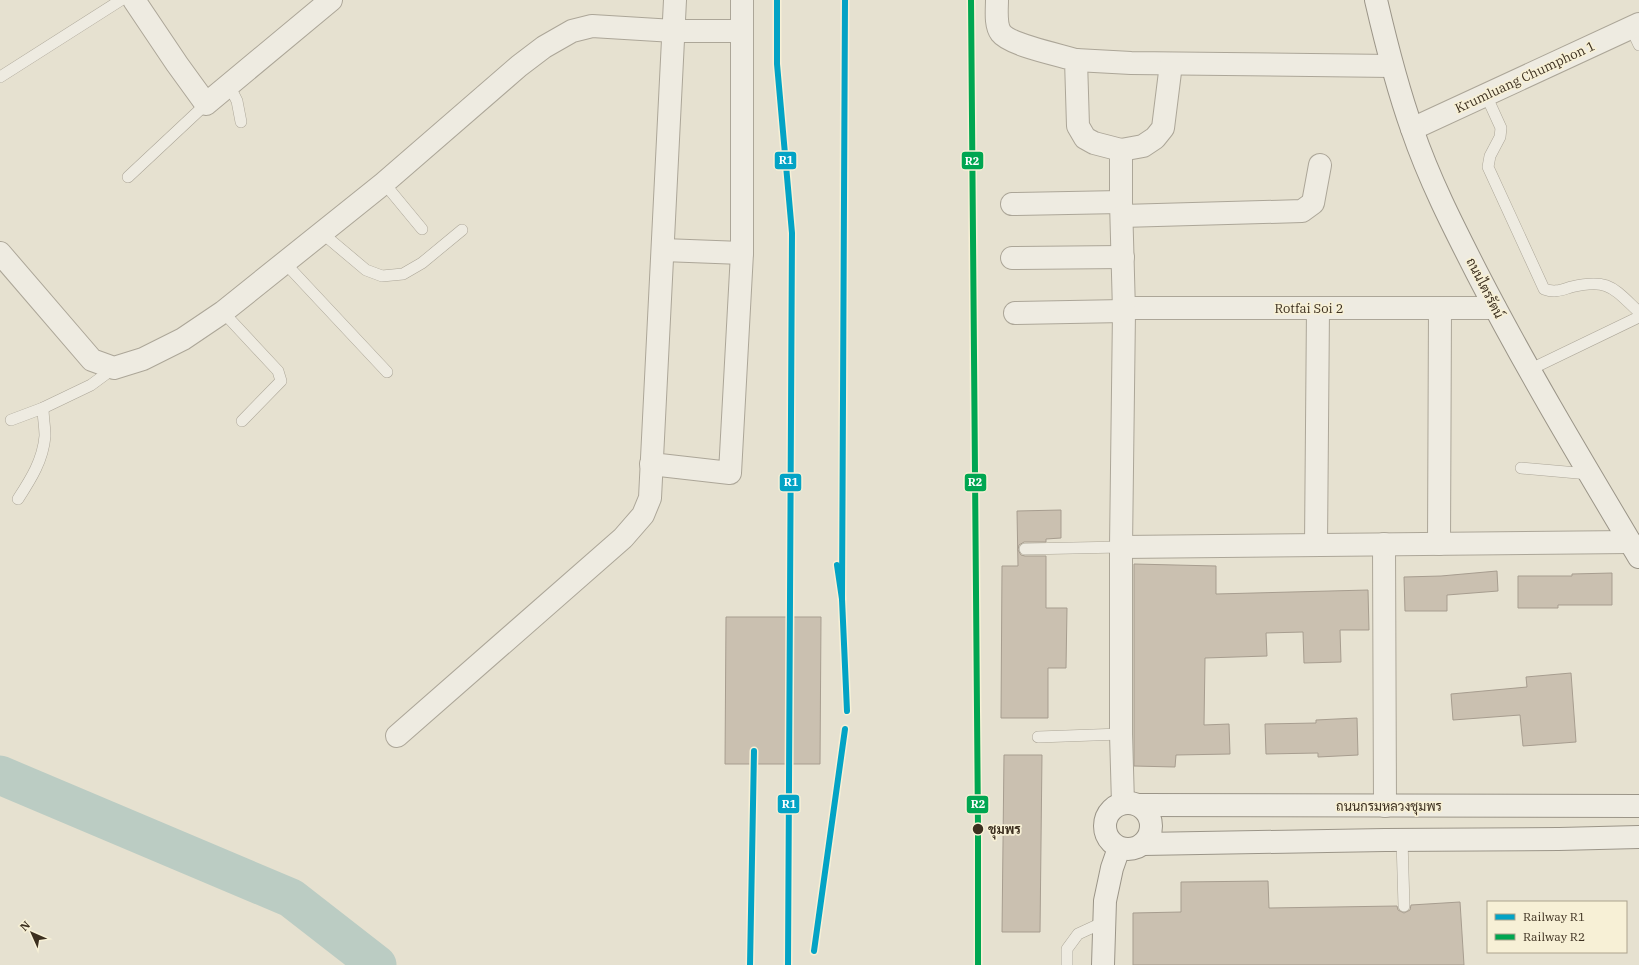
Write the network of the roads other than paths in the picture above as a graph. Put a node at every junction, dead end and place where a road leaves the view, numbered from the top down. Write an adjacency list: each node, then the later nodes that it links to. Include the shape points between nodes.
1 (121, 0): 14 (lane)
2 (134, 0): 17 (street)
3 (330, 0): 15 (street)
4 (675, 0): 8 (street)
5 (742, 0): 9 (street)
6 (998, 0): 11 (street, via 997,25 1001,33 1010,40)
7 (1376, 0): 13 (street, ถนนไตรรัตน์)
8 (674, 31): 9 (street); 23 (street, via 592,26 572,31 544,47 519,66); 29 (street)
9 (742, 31): 31 (street)
10 (1636, 32): 16 (street, Krumluang Chumphon 1)
11 (1076, 60): 12 (street); 20 (street, via 1078,126 1085,138)
12 (1171, 64): 13 (street); 20 (street, via 1163,128 1155,138 1143,146)
13 (1392, 66): 19 (street, ถนนไตรรัตน์)
14 (0, 77)
15 (229, 85): 17 (street); 18 (lane, via 237,101)
16 (1486, 95): 19 (street, Krumluang Chumphon 1); 41 (lane, via 1501,128 1488,167 1544,289 1553,292 1588,283 1600,283 1614,289)
17 (206, 104): 22 (lane)
18 (241, 122)
19 (1412, 129): 37 (street, ถนนไตรรัตน์, via 1447,215)
20 (1121, 150): 25 (street)
21 (1320, 165): 25 (street, via 1313,203 1302,211)
22 (128, 177)
23 (384, 184): 26 (lane); 28 (street)
24 (1012, 204): 25 (street)
25 (1121, 209): 32 (street)
26 (422, 229)
27 (462, 230): 28 (lane, via 422,263 403,274 382,276 366,270)
28 (322, 233): 34 (street)
29 (663, 250): 31 (street); 48 (street)
30 (0, 253): 42 (street, via 92,360)
31 (742, 253): 48 (street, via 730,473)
32 (1123, 257): 33 (street); 38 (street)
33 (1012, 258)
34 (285, 263): 39 (street); 44 (lane)
35 (1318, 308): 36 (street, Rotfai Soi 2); 38 (street, Rotfai Soi 2); 54 (street)
36 (1440, 308): 37 (street, Rotfai Soi 2); 53 (street)
37 (1495, 308): 43 (street, ถนนไตรรัตน์)
38 (1124, 310): 40 (street, Rotfai Soi 2); 55 (street)
39 (223, 312): 42 (street, via 157,353); 47 (lane, via 278,371 281,381)
40 (1014, 313)
41 (1638, 319): 43 (lane)
42 (114, 368): 45 (lane, via 92,384)
43 (1529, 370): 50 (street, ถนนไตรรัตน์)
44 (387, 372)
45 (43, 408): 46 (lane); 51 (lane, via 45,435 42,457)
46 (11, 420)
47 (242, 421)
48 (651, 464): 59 (street, via 650,498 643,515 623,538)
49 (1521, 468): 50 (lane)
50 (1589, 474): 57 (street, ถนนไตรรัตน์)
51 (18, 499)
52 (1384, 544): 53 (street); 54 (street); 62 (street)
53 (1438, 544): 57 (street)
54 (1316, 545): 55 (street)
55 (1121, 547): 56 (lane); 58 (street)
56 (1025, 549)
57 (1634, 550)
58 (1121, 734): 60 (lane); 61 (street)
59 (397, 736)
60 (1038, 736)
61 (1131, 804): 62 (street, ถนนกรมหลวงชุมพร); 68 (street, via 1150,816 1151,831); 69 (street, via 1116,806 1106,818 1106,834 1109,841)
62 (1385, 806): 63 (street, ถนนกรมหลวงชุมพร); 67 (street)
63 (1560, 806): 64 (street, ถนนกรมหลวงชุมพร); 66 (street)
64 (1639, 806)
65 (1639, 837): 66 (street)
66 (1559, 839): 67 (street)
67 (1394, 840): 68 (street); 70 (lane)
68 (1143, 844): 69 (street, via 1130,850)
69 (1120, 848): 71 (street, via 1112,868)
70 (1404, 906)
71 (1104, 922): 72 (lane, via 1078,934 1067,949); 73 (street)
72 (1067, 965)
73 (1103, 965)

